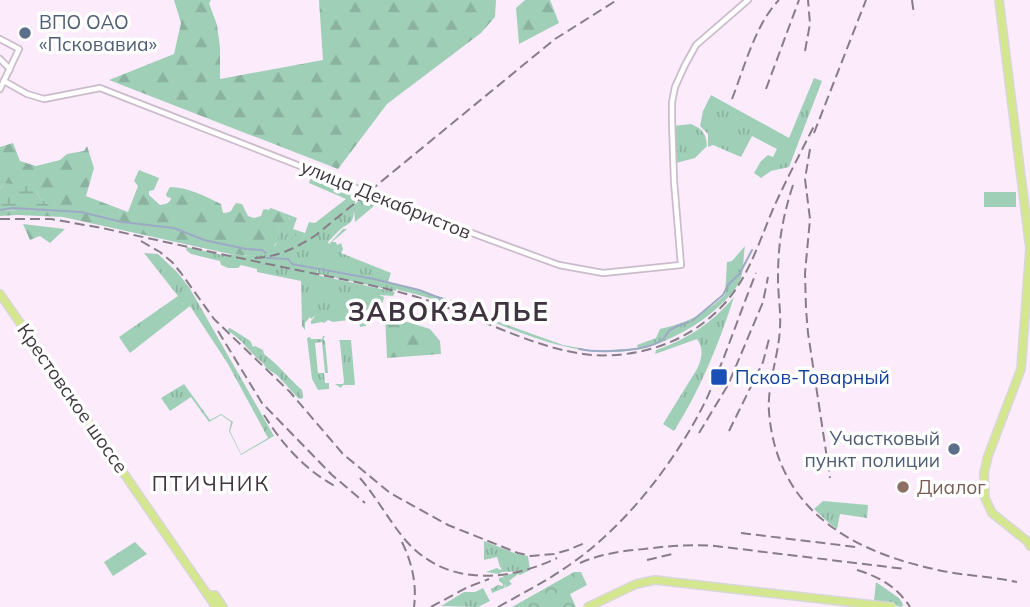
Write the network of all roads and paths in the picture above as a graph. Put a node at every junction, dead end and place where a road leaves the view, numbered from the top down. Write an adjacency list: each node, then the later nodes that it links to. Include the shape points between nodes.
1 (748, 0): 6 (street, улица Декабристов, via 696,46 675,87 674,181 681,265 603,273 559,265 99,88 44,99)
2 (999, 0): 10 (main road, via 1030,249 1021,369 988,456 985,496 992,513)
3 (0, 39): 5 (street, via 19,49)
4 (0, 59): 5 (street)
5 (10, 69): 6 (street)
6 (4, 81): 7 (street)
7 (0, 89)
8 (0, 294): 9 (main road, Крестовское шоссе)
9 (3, 304): 11 (main road, Крестовское шоссе)
10 (1030, 547)
11 (208, 595): 12 (main road); 13 (main road, Крестовское шоссе); 14 (main road, via 215,595)
12 (209, 607)
13 (216, 607)
14 (223, 607)
15 (588, 607): 16 (main road, via 654,580)
16 (892, 607)

